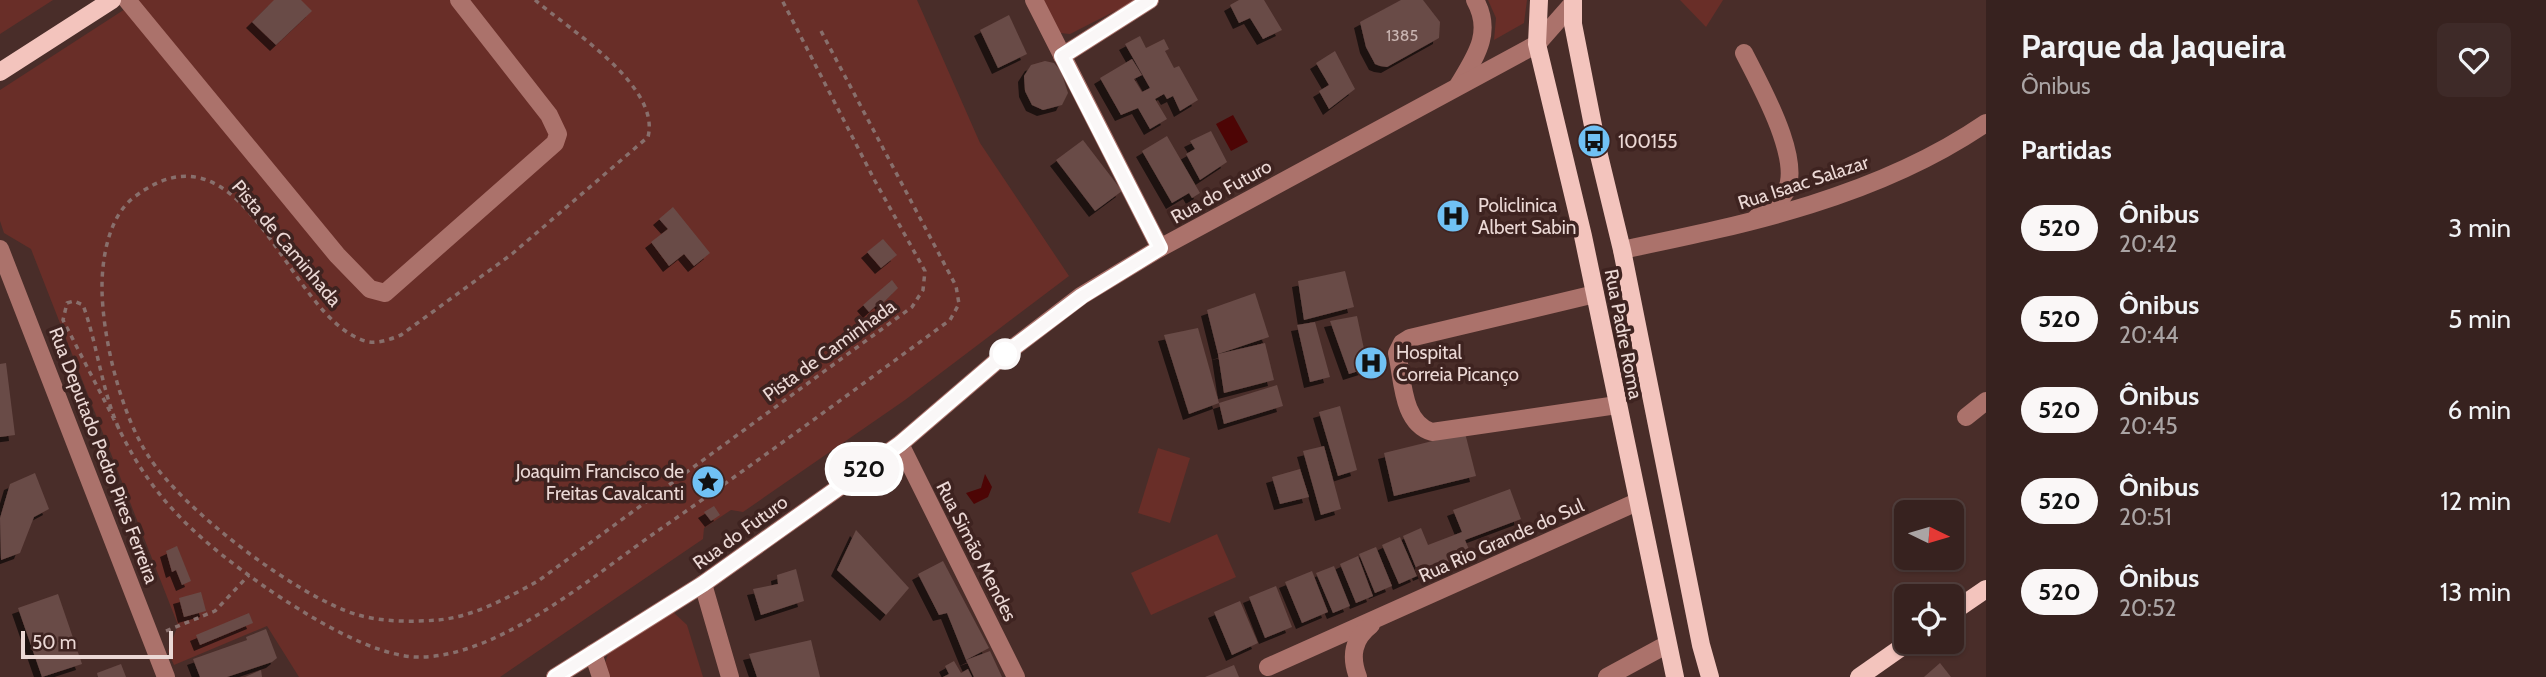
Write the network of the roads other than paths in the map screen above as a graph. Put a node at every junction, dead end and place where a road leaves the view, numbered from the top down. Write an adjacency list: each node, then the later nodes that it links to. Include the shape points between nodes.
1 (112, 0): 12 (main road)
2 (127, 0): 3 (street, via 337,256 370,289 385,293 513,182 555,143 558,134 549,115)
3 (460, 0)
4 (1034, 0): 11 (street)
5 (1150, 0): 11 (street)
6 (1475, 0): 13 (street, via 1484,22 1482,45)
7 (1539, 0): 9 (main road, Rua Padre Roma)
8 (1573, 1): 9 (street, Rua do Futuro); 18 (main road, Rua Padre Roma, via 1573,24)
9 (1537, 44): 13 (street, Rua do Futuro); 19 (main road, Rua Padre Roma)
10 (1744, 53): 15 (street, via 1781,134 1790,174 1784,195)
11 (1062, 56): 16 (street)
12 (0, 72)
13 (1459, 84): 16 (street, Rua do Futuro)
14 (1986, 123): 15 (street, Rua Isaac Salazar, via 1952,147 1865,186)
15 (1746, 225): 18 (street, Rua Isaac Salazar)
16 (1160, 248): 23 (street, Rua do Futuro, via 1070,304)
17 (0, 249): 33 (street, Rua Deputado Pedro Pires Ferreira)
18 (1622, 250): 41 (main road, Rua Padre Roma)
19 (1595, 294): 21 (main road, Rua Padre Roma); 21 (street, via 1410,338 1397,353 1411,418 1418,428 1432,432)
20 (1986, 401): 22 (street)
21 (1617, 405): 24 (main road, Rua Padre Roma)
22 (1966, 417)
23 (900, 444): 25 (street, Rua do Futuro); 37 (street, Rua Simão Mendes)
24 (1637, 502): 28 (street, Rua Rio Grande do Sul); 29 (main road, Rua Padre Roma)
25 (703, 584): 31 (street, Rua do Futuro); 36 (street)
26 (1986, 589): 27 (main road)
27 (1964, 604)
28 (1383, 616): 32 (street, Rua Rio Grande do Sul); 38 (street, Rua Rio Grande do Sul, via 1361,634 1354,647)
29 (1666, 645): 39 (street); 40 (main road, Rua Padre Roma)
30 (1894, 652): 42 (main road)
31 (593, 653): 34 (street, Rua do Futuro); 35 (street)
32 (1268, 667)
33 (166, 677)
34 (555, 677)
35 (601, 677)
36 (730, 677)
37 (1017, 677)
38 (1359, 677)
39 (1607, 677)
40 (1675, 677)
41 (1710, 677)
42 (1858, 677)

